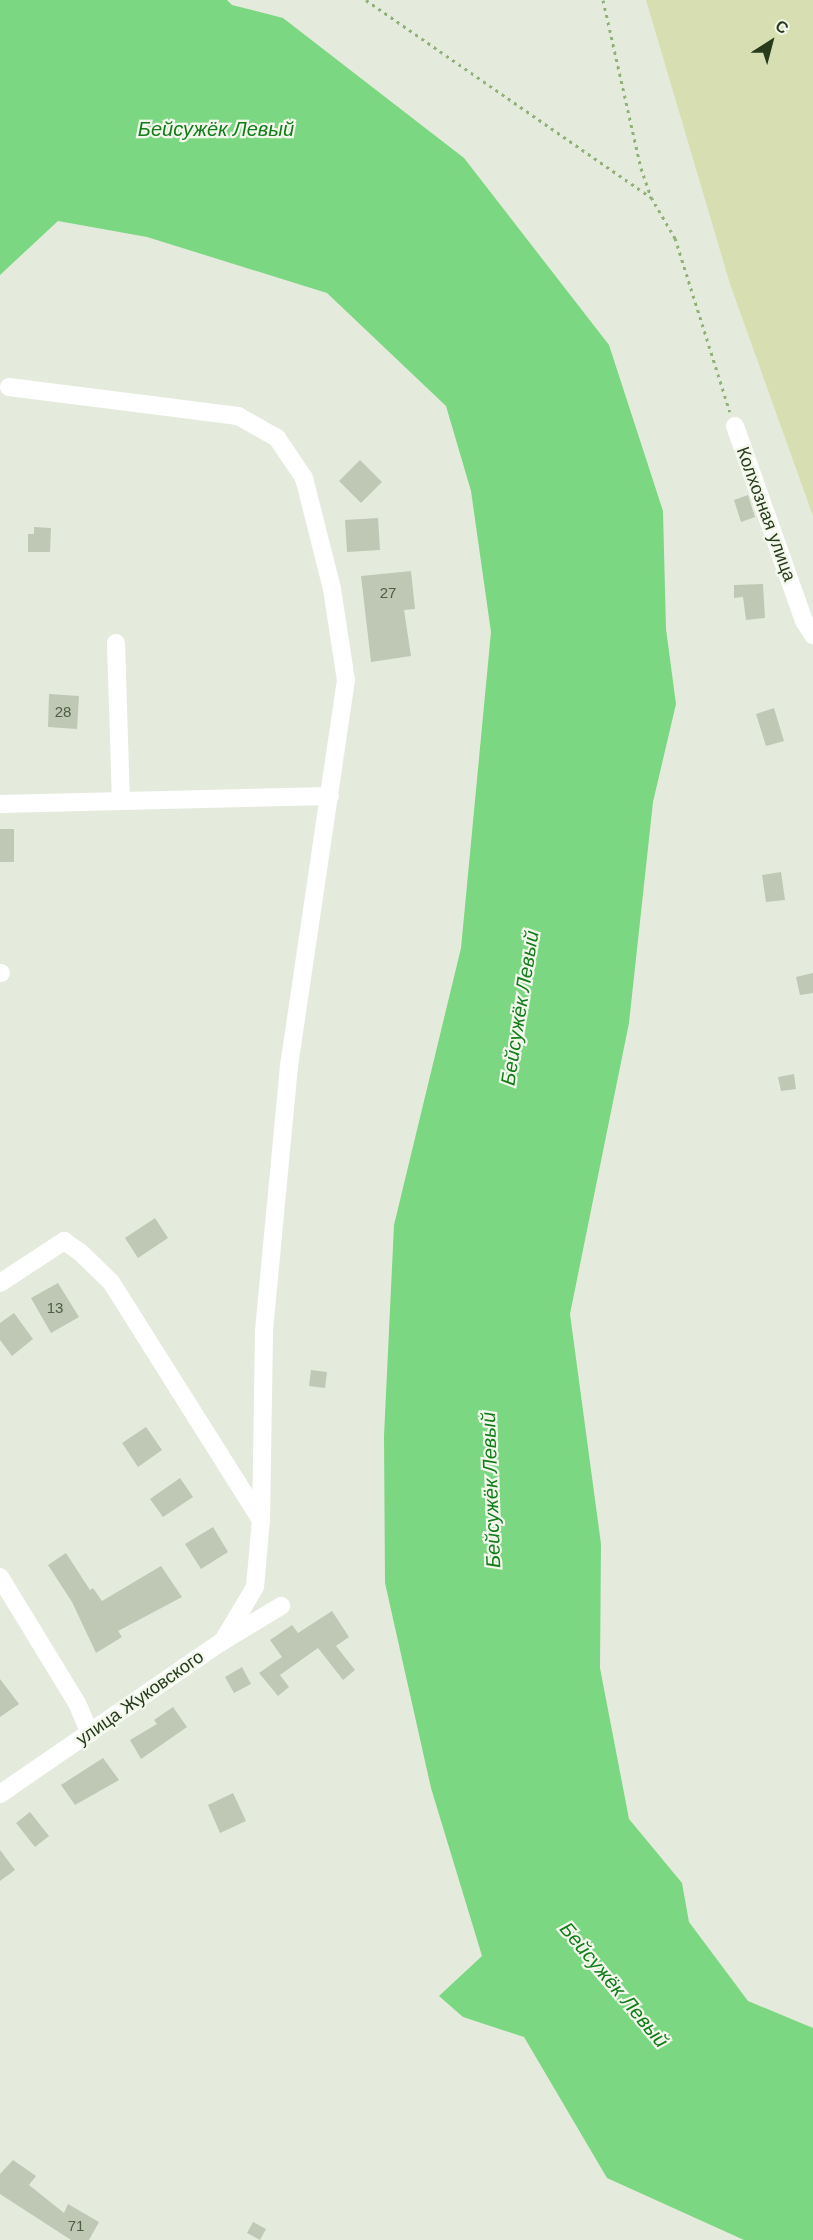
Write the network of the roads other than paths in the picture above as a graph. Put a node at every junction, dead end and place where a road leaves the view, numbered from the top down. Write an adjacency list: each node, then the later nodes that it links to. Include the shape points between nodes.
1 (9, 387): 5 (street, via 238,416 277,438 304,478 332,589 346,680)
2 (735, 426): 3 (street, Колхозная улица, via 804,621)
3 (813, 635)
4 (116, 643): 6 (street)
5 (330, 796): 6 (street); 9 (street, via 289,1066 264,1332)
6 (121, 799): 7 (street, via 90,804)
7 (0, 804)
8 (0, 1283): 9 (street, via 64,1241 80,1252 111,1282)
9 (261, 1520): 12 (street, via 255,1587)
10 (0, 1577): 13 (street, via 77,1703)
11 (281, 1606): 12 (street, улица Жуковского)
12 (223, 1641): 13 (street, улица Жуковского)
13 (90, 1733): 14 (street, улица Жуковского)
14 (0, 1794)

